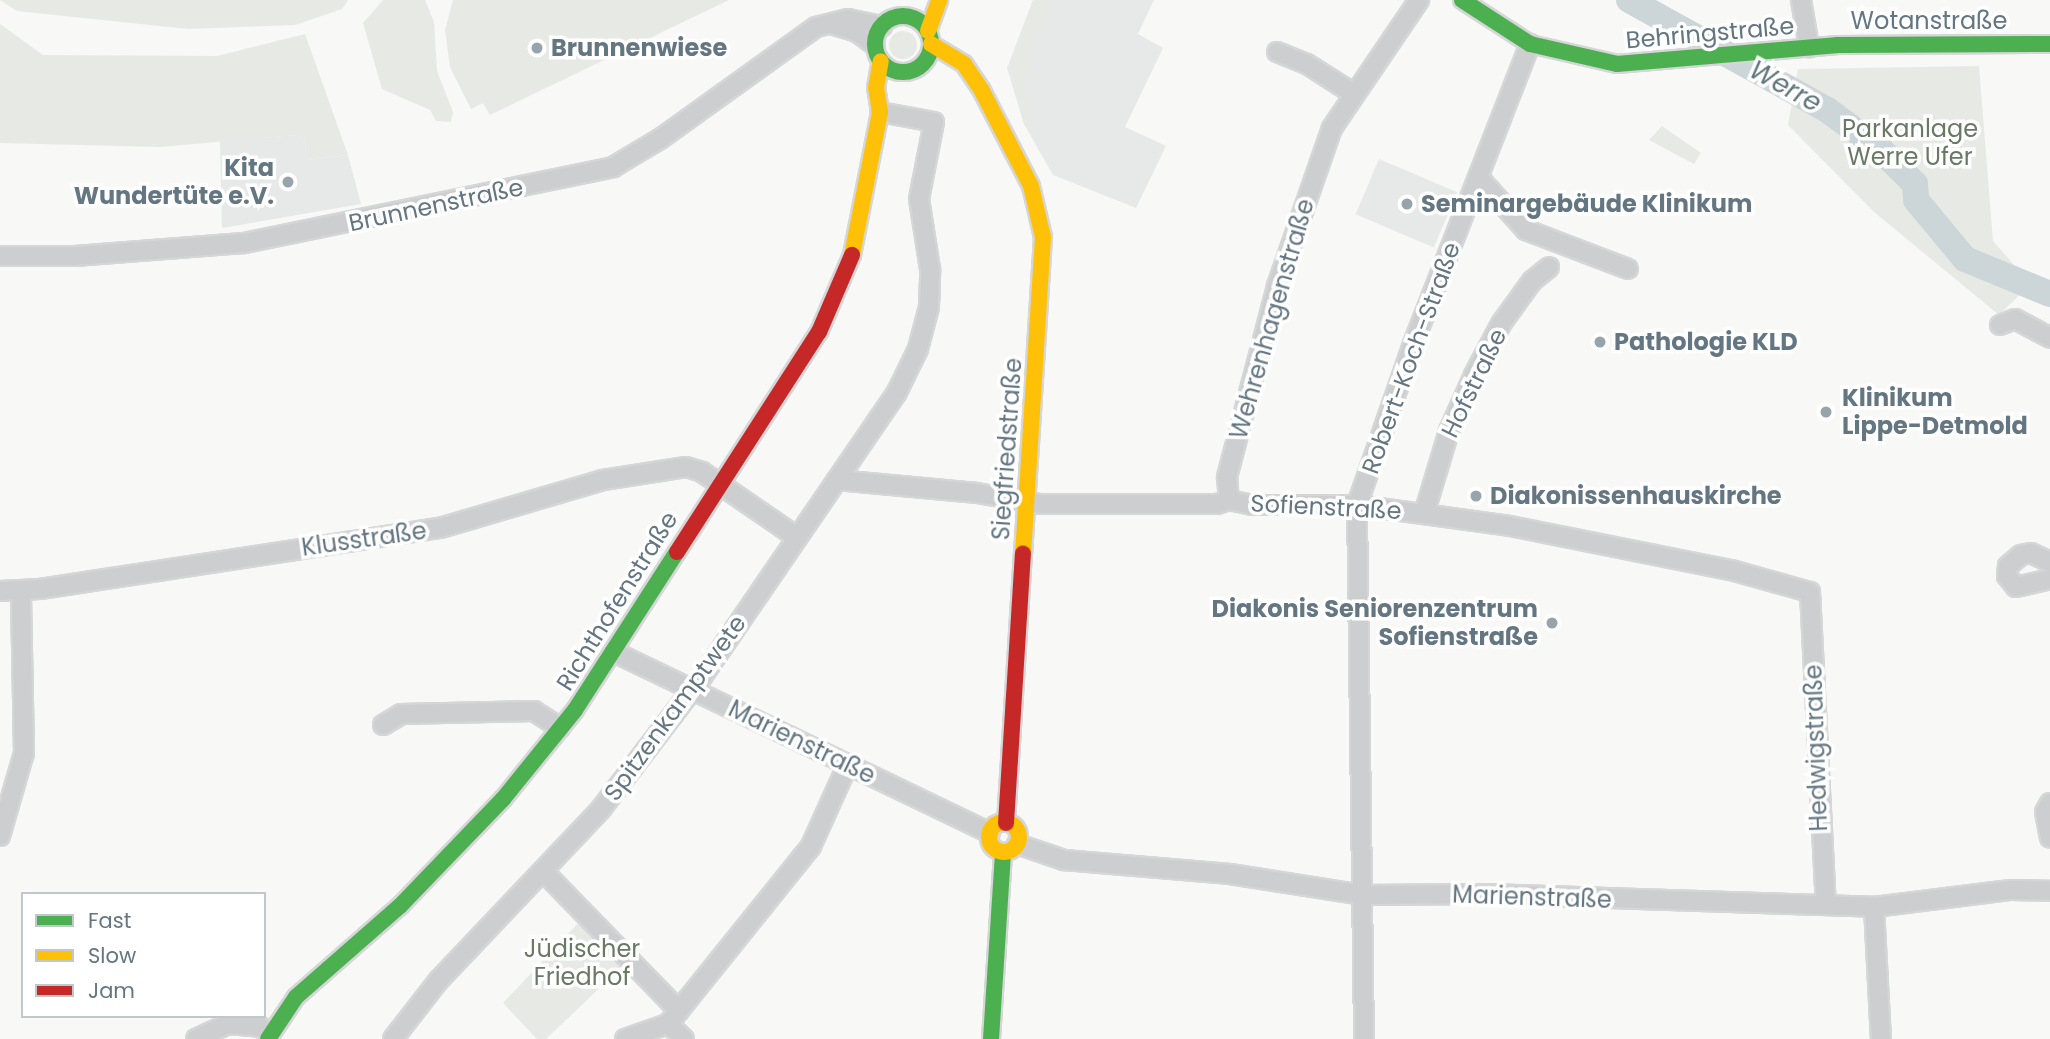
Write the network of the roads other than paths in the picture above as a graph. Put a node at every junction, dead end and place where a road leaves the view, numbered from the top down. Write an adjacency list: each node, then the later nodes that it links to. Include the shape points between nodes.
1 (924, 0): 6 (street)
2 (939, 0): 9 (street)
3 (1419, 0): 18 (street, Wehrenhagenstraße)
4 (1462, 0): 10 (street, Behringstraße)
5 (1801, 0): 12 (street)
6 (908, 17): 8 (street, via 894,18); 9 (street)
7 (827, 24): 8 (street, Brunnenstraße, via 859,19); 14 (street, via 857,32); 21 (street, Brunnenstraße, via 810,30 660,139 613,167 244,243 75,256)
8 (882, 26): 14 (street)
9 (930, 37): 15 (street); 17 (street, Siegfriedstraße, via 964,64)
10 (1530, 44): 12 (street, Behringstraße, via 1617,64); 20 (street, Robert-Koch-Straße)
11 (2050, 44): 12 (street, Wotanstraße)
12 (1809, 47)
13 (1277, 52): 18 (street, via 1307,64)
14 (878, 53): 16 (street); 19 (street, Richthofenstraße)
15 (920, 66): 16 (street); 17 (street, via 944,71)
16 (903, 72): 19 (street, Richthofenstraße)
17 (982, 91): 28 (street, Siegfriedstraße, via 1031,186 1042,224)
18 (1354, 94): 29 (street, Wehrenhagenstraße, via 1332,128 1277,286 1227,477)
19 (880, 112): 26 (street, Spitzenkamptwete, via 934,122 919,199 930,269 929,307 918,349 896,394); 27 (street, Richthofenstraße, via 863,220 840,290 807,351)
20 (1479, 178): 23 (street, via 1526,230); 30 (street, Robert-Koch-Straße)
21 (0, 256)
22 (1549, 267): 31 (street, Hofstraße, via 1532,281 1501,324 1474,375 1449,431)
23 (1628, 269)
24 (2000, 325): 25 (street, via 2015,319)
25 (2050, 338)
26 (837, 480): 28 (street, Sofienstraße); 32 (street, Spitzenkamptwete)
27 (718, 483): 32 (street); 36 (street, Klusstraße, via 686,467 603,480 440,528); 38 (street, Richthofenstraße)
28 (1027, 499): 29 (street, Sofienstraße, via 1040,504 1217,504); 44 (street, Siegfriedstraße)
29 (1229, 500): 30 (street, Sofienstraße, via 1252,505)
30 (1357, 505): 31 (street, Sofienstraße); 51 (street, Robert-Koch-Straße)
31 (1424, 514): 37 (street, Sofienstraße, via 1731,570)
32 (795, 536): 39 (street, Spitzenkamptwete)
33 (2050, 562): 34 (street, via 2031,553 2021,555 2008,566 2007,576 2016,587)
34 (2050, 579)
35 (0, 591): 36 (street, Klusstraße)
36 (21, 591): 46 (street, via 24,753)
37 (1810, 592): 52 (street, Hedwigstraße)
38 (614, 652): 39 (street, Marienstraße); 41 (street, Richthofenstraße)
39 (691, 689): 42 (street, Marienstraße); 49 (street, Spitzenkamptwete, via 601,809)
40 (383, 725): 41 (street, via 401,714 534,711)
41 (559, 728): 55 (street, Richthofenstraße, via 503,799 400,906 296,997)
42 (848, 764): 45 (street, Marienstraße); 54 (street, via 810,846)
43 (2050, 803): 47 (street, via 2045,812)
44 (1006, 823): 45 (street); 48 (street, via 1017,830)
45 (990, 832): 48 (street, via 991,845)
46 (0, 836)
47 (2050, 838)
48 (1010, 848): 51 (street, Marienstraße, via 1064,860 1230,874); 60 (street)
49 (543, 871): 54 (street); 57 (street, Spitzenkamptwete, via 439,980)
50 (2050, 891): 53 (street, Marienstraße, via 2011,890)
51 (1362, 895): 52 (street, Marienstraße); 61 (street, Robert-Koch-Straße)
52 (1826, 904): 53 (street, Marienstraße)
53 (1874, 907): 62 (street)
54 (674, 1018): 58 (street); 59 (street)
55 (269, 1036): 56 (street, via 251,1025 228,1024)
56 (197, 1039)
57 (393, 1039)
58 (625, 1039)
59 (684, 1039)
60 (991, 1039)
61 (1364, 1039)
62 (1881, 1039)

